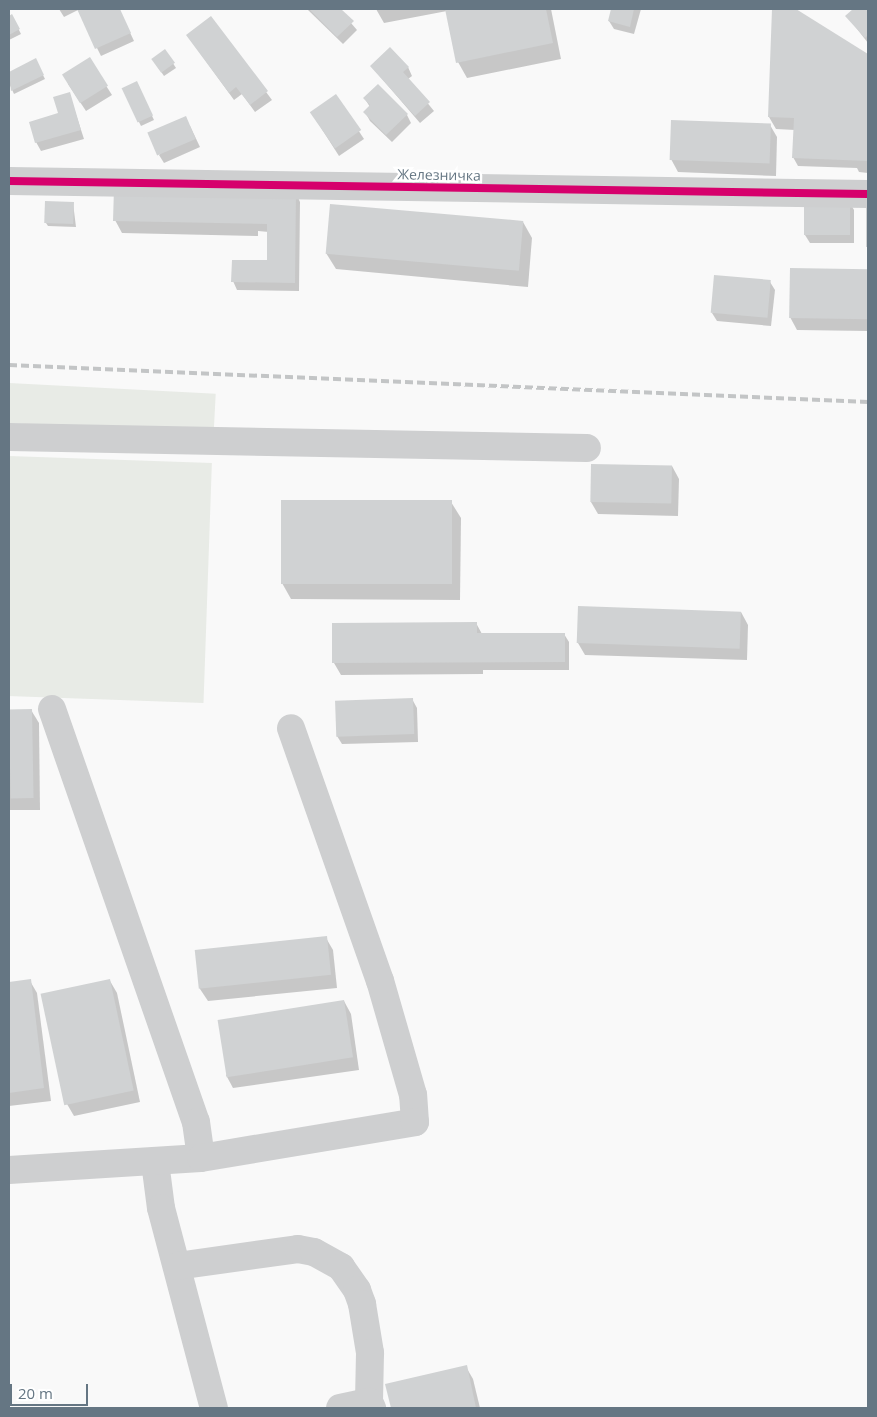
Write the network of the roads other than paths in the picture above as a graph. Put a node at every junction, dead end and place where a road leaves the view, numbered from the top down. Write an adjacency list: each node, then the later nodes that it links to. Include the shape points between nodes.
1 (9, 181): 2 (street, Железничка)
2 (868, 194)
3 (9, 436): 4 (street)
4 (587, 448)
5 (52, 709): 7 (street, via 196,1122)
6 (292, 728): 7 (street, via 380,981 413,1095 415,1122)
7 (201, 1158): 8 (street)
8 (155, 1162): 9 (street); 10 (street, via 161,1208)
9 (9, 1170)
10 (176, 1266): 11 (street, via 298,1249 329,1258 350,1277 362,1304 370,1352); 12 (street)
11 (370, 1405): 13 (street)
12 (214, 1408)
13 (340, 1408)

